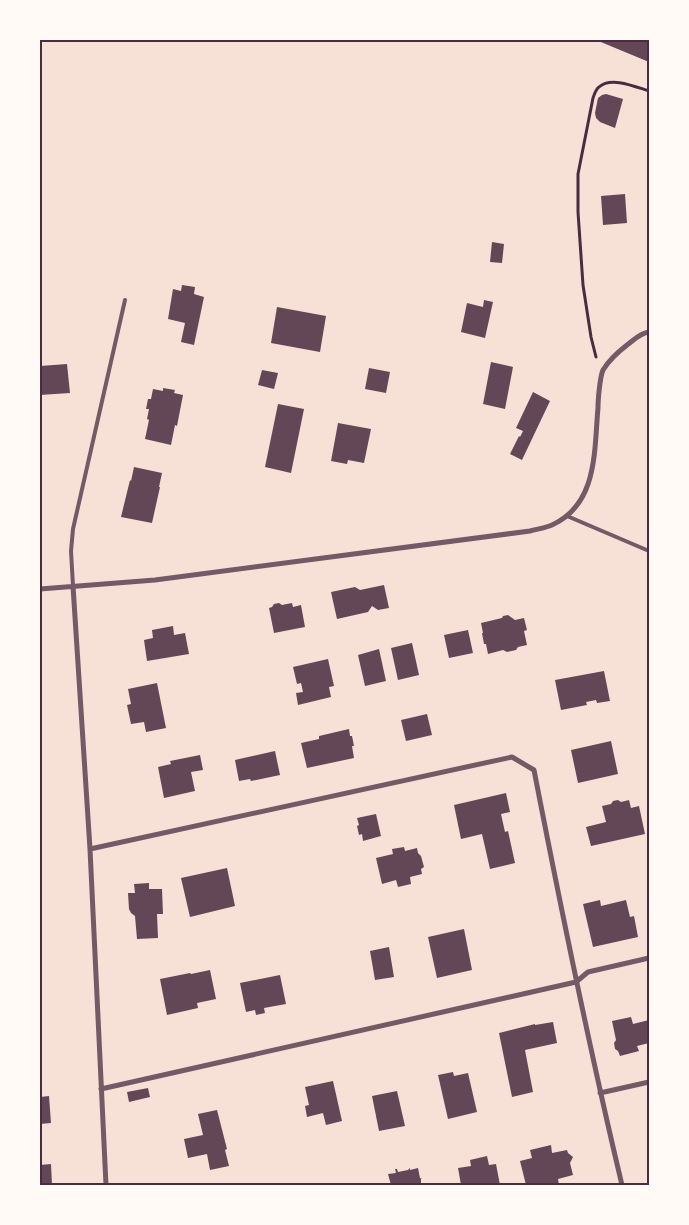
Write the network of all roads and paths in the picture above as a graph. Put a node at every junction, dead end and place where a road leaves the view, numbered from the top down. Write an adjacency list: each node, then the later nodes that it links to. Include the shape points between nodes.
1 (649, 90): 4 (path, via 610,82 598,87 578,174 583,286 590,338)
2 (125, 300): 7 (lane, via 72,529)
3 (649, 332): 4 (street, via 617,353)
4 (602, 372): 5 (street, via 591,476 578,505)
5 (567, 516): 6 (lane); 7 (street, via 551,526 530,531 154,580)
6 (649, 551)
7 (73, 586): 8 (street); 9 (street)
8 (40, 589)
9 (90, 849): 11 (street, via 512,757 534,770); 13 (street)
10 (649, 958): 11 (street, via 588,972)
11 (576, 982): 13 (street); 14 (street)
12 (649, 1082): 14 (street)
13 (101, 1088): 15 (street)
14 (600, 1092): 16 (street)
15 (106, 1185)
16 (622, 1185)

